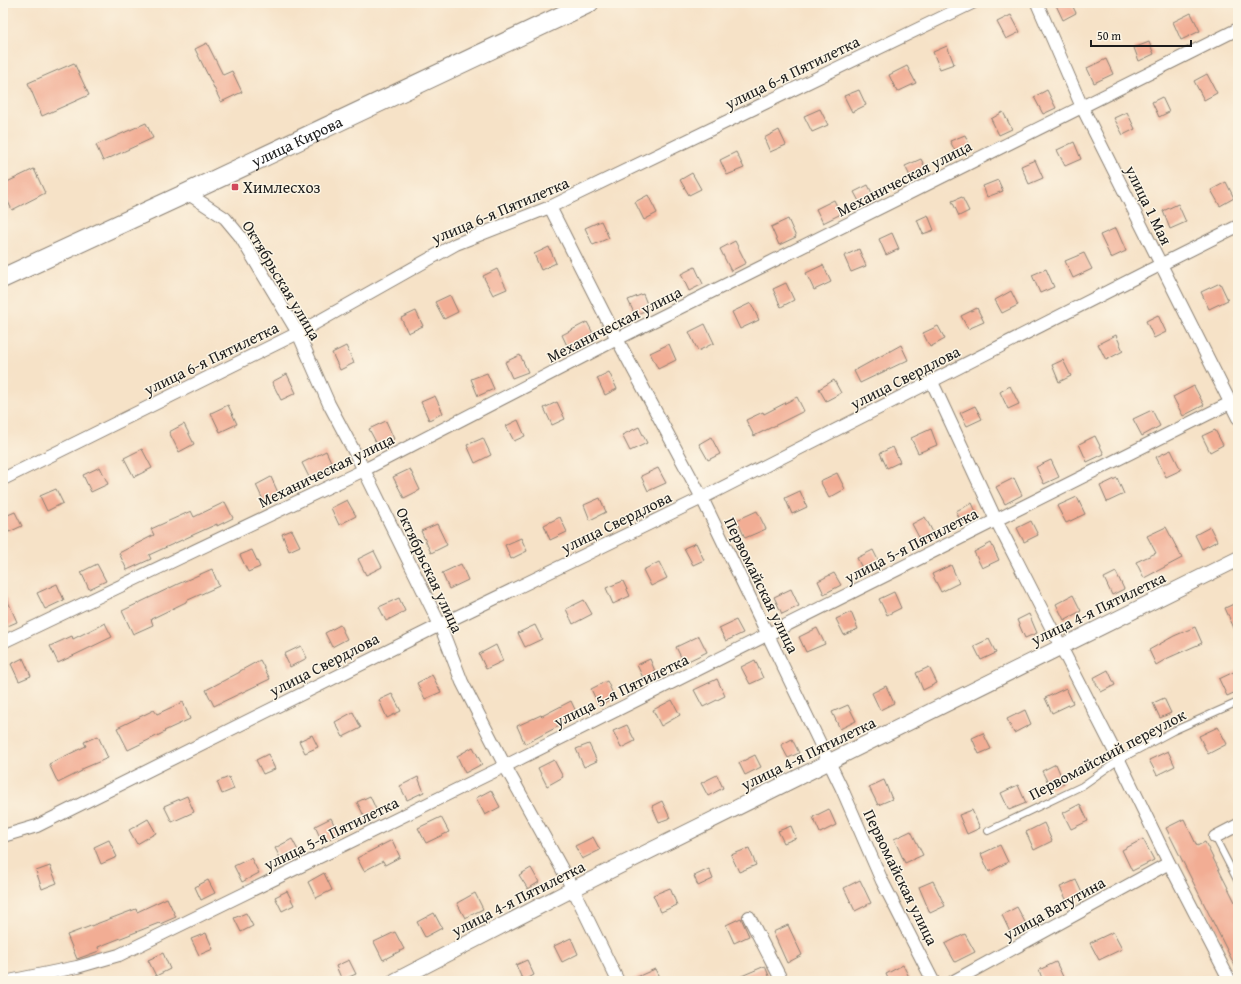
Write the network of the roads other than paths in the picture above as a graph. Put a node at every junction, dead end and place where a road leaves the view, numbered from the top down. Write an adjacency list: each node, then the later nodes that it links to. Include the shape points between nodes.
1 (589, 3): 6 (main road, улица Кирова)
2 (972, 3): 7 (street, улица 6-я Пятилетка)
3 (1037, 3): 5 (street, улица 1 Мая)
4 (1238, 29): 5 (street, Механическая улица)
5 (1082, 107): 9 (street, улица 1 Мая); 12 (street, Механическая улица)
6 (187, 193): 10 (main road, улица Кирова); 11 (street, Октябрьская улица, via 225,218 240,236)
7 (550, 207): 11 (street, улица 6-я Пятилетка, via 456,244); 12 (street, Первомайская улица)
8 (1238, 226): 9 (street, улица Свердлова)
9 (1160, 265): 13 (street, улица Свердлова); 14 (street, улица 1 Мая)
10 (3, 278)
11 (298, 333): 16 (street, Октябрьская улица, via 328,404); 17 (street, улица 6-я Пятилетка)
12 (617, 339): 16 (street, Механическая улица); 18 (street, Первомайская улица)
13 (932, 382): 18 (street, улица Свердлова); 19 (street)
14 (1234, 401): 15 (street, улица 1 Мая); 19 (street, улица 5-я Пятилетка)
15 (1238, 418)
16 (364, 470): 21 (street, Октябрьская улица); 23 (street, Механическая улица)
17 (3, 479)
18 (702, 498): 21 (street, улица Свердлова); 22 (street, Первомайская улица)
19 (996, 520): 22 (street, улица 5-я Пятилетка); 24 (street)
20 (1238, 559): 24 (street, улица 4-я Пятилетка)
21 (440, 625): 28 (street, Октябрьская улица, via 462,682); 31 (street, улица Свердлова, via 38,826)
22 (768, 634): 27 (street, Первомайская улица); 28 (street, улица 5-я Пятилетка)
23 (3, 642)
24 (1062, 646): 26 (street); 27 (street, улица 4-я Пятилетка)
25 (1238, 702): 26 (lane, Первомайский переулок, via 1173,731)
26 (1119, 760): 30 (lane, Первомайский переулок, via 1082,786); 33 (street)
27 (829, 763): 35 (street, улица 4-я Пятилетка); 41 (street, Первомайская улица, via 882,881)
28 (505, 766): 35 (street, Октябрьская улица); 37 (street, улица 5-я Пятилетка, via 119,956)
29 (1238, 826): 32 (street)
30 (988, 831)
31 (4, 834)
32 (1215, 837): 34 (lane)
33 (1169, 863): 42 (street, улица Ватутина); 43 (street)
34 (1238, 882)
35 (573, 889): 38 (street, улица 4-я Пятилетка); 39 (street, Октябрьская улица)
36 (749, 917): 40 (street)
37 (9, 981)
38 (395, 981)
39 (618, 981)
40 (782, 981)
41 (933, 981)
42 (954, 981)
43 (1230, 981)

